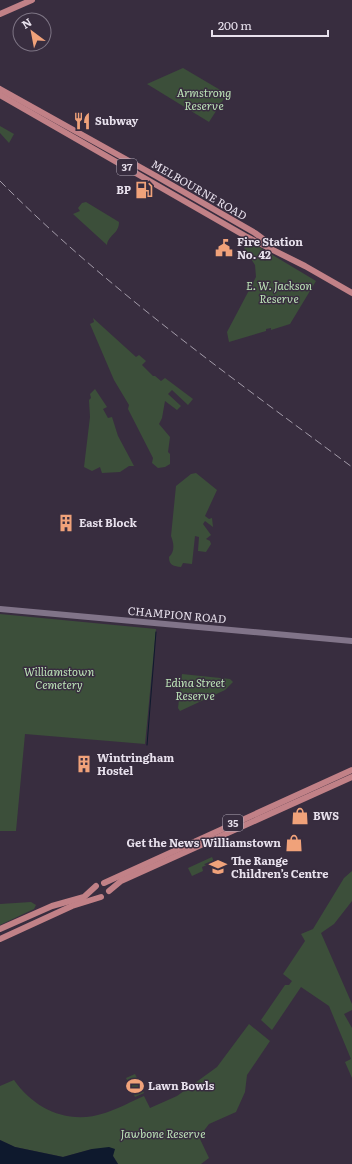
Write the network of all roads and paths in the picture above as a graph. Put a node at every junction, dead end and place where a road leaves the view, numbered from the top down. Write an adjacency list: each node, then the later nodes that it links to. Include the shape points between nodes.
1 (32, 0): 2 (main road)
2 (0, 14)
3 (0, 89): 5 (main road, MELBOURNE ROAD / 37)
4 (0, 95): 5 (main road, MELBOURNE ROAD / 37)
5 (137, 169): 6 (main road, MELBOURNE ROAD / 37)
6 (352, 293)
7 (0, 609): 8 (street, CHAMPION ROAD)
8 (352, 641)
9 (352, 770): 11 (main road, 35)
10 (352, 778): 12 (main road, 35)
11 (270, 806): 12 (main road); 13 (main road, 35)
12 (281, 810): 15 (main road, 35, via 121,881)
13 (104, 883): 14 (main road, 35, via 98,883); 15 (main road)
14 (96, 886): 16 (main road, via 96,893); 17 (main road, 35, via 84,897 52,906)
15 (109, 891): 16 (main road, 35)
16 (101, 897): 18 (main road, 35, via 72,906)
17 (0, 929)
18 (0, 939)

